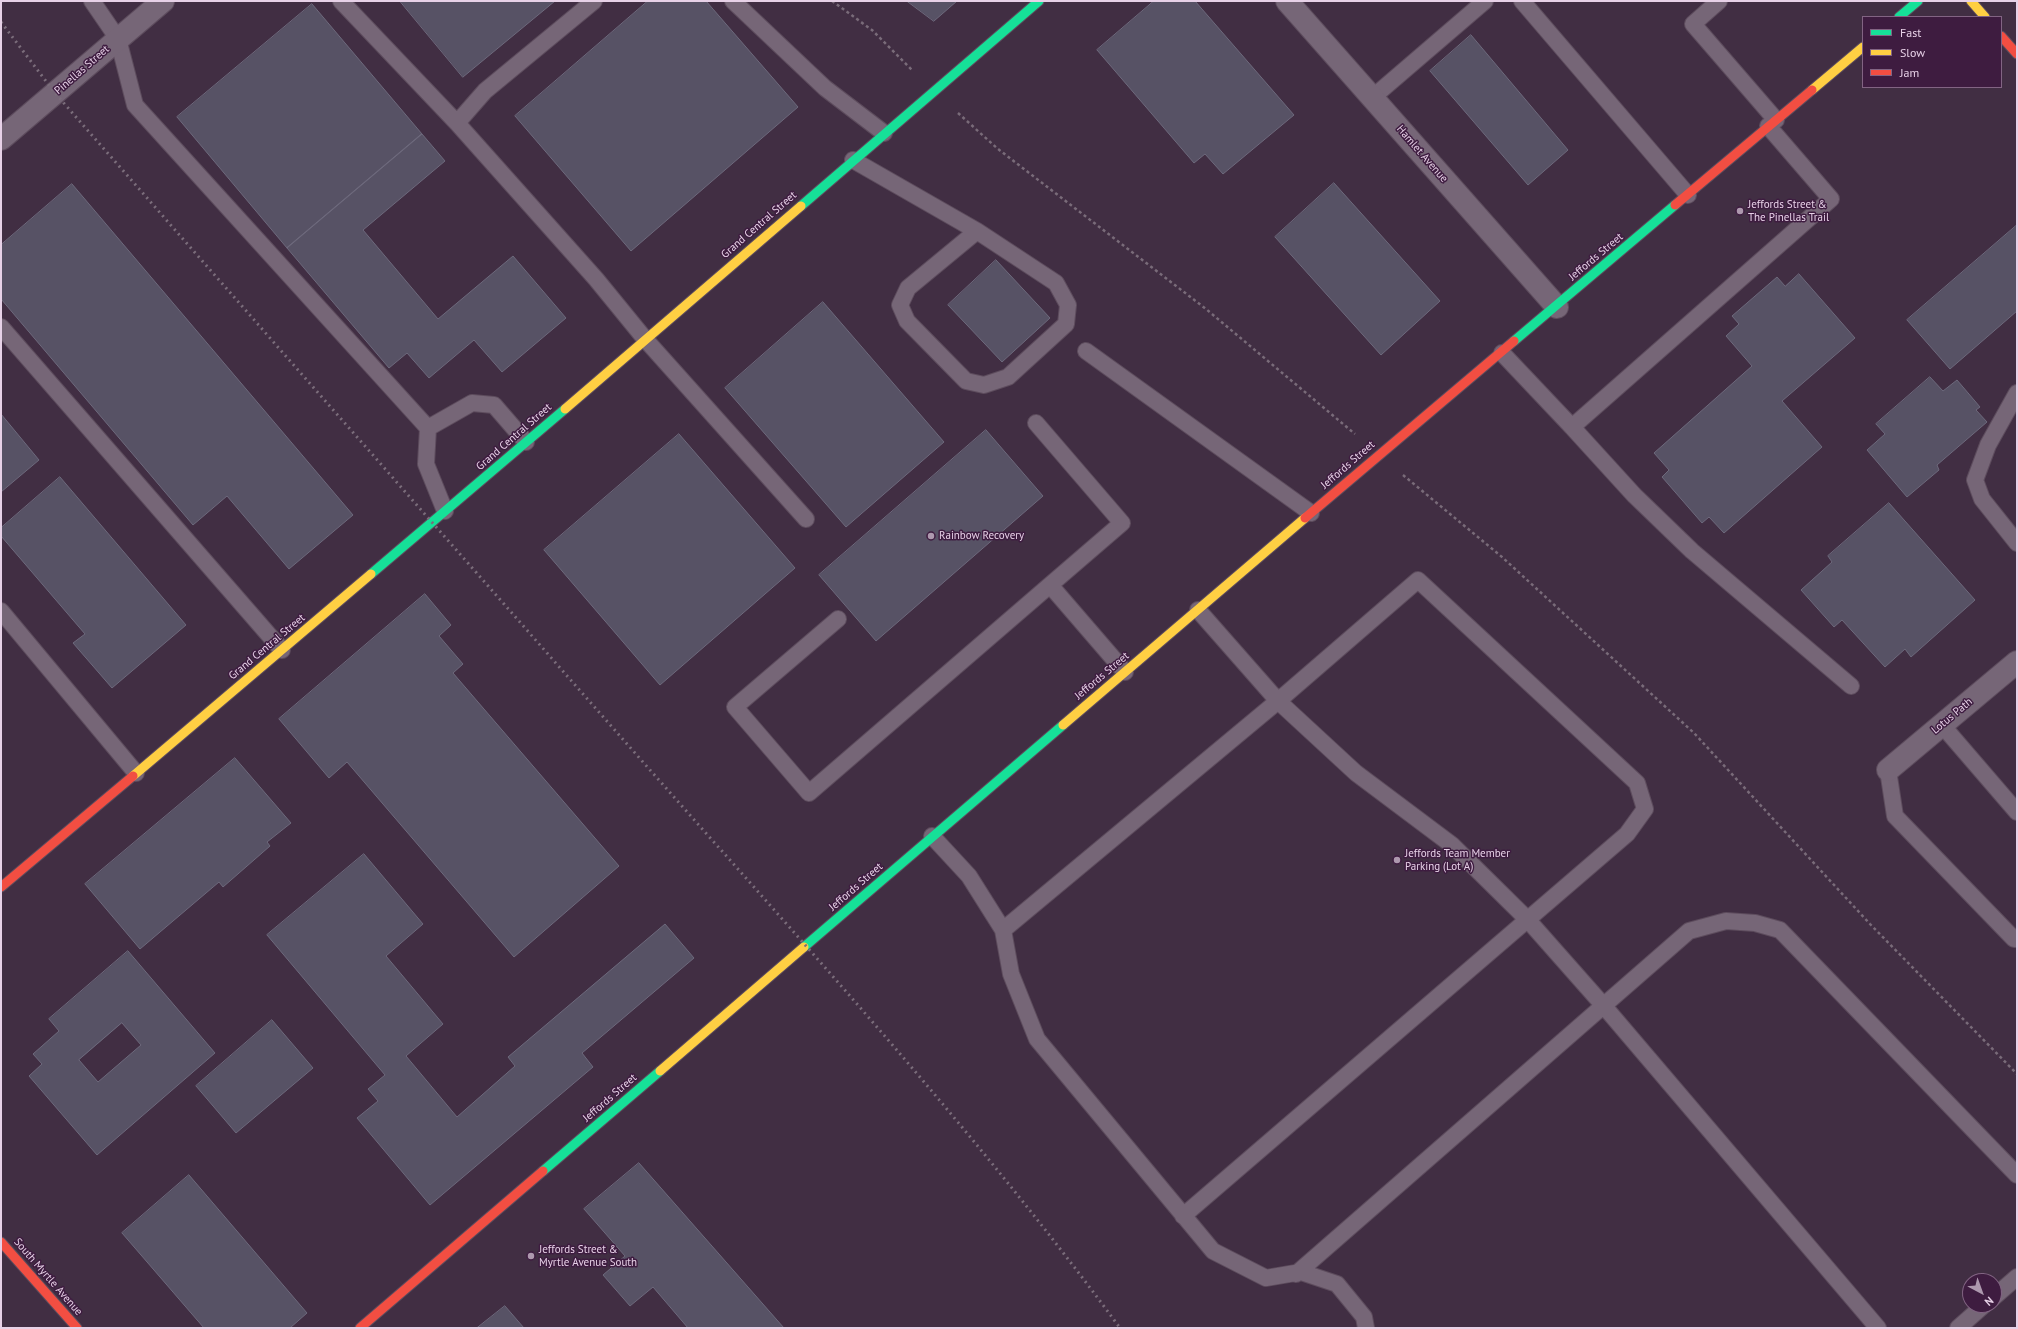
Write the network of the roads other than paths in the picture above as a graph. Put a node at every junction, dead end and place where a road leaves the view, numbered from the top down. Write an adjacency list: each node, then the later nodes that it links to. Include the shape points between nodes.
1 (92, 1): 16 (lane)
2 (163, 1): 16 (street, Pinellas Street)
3 (341, 1): 20 (lane)
4 (594, 1): 20 (lane, via 484,91)
5 (734, 1): 22 (lane, via 825,88)
6 (1039, 1): 22 (street, Grand Central Street)
7 (1287, 1): 19 (street, Hamlet Avenue)
8 (1485, 1): 19 (lane)
9 (1522, 1): 25 (lane)
10 (1719, 1): 21 (lane, via 1693,24)
11 (1918, 1): 13 (street)
12 (1971, 1): 14 (street)
13 (1900, 16)
14 (1984, 16)
15 (2002, 37): 18 (street)
16 (118, 39): 23 (street, Pinellas Street); 35 (lane, via 135,105)
17 (1862, 48): 21 (street, Jeffords Street)
18 (2017, 54)
19 (1372, 98): 27 (street, Hamlet Avenue)
20 (457, 123): 29 (lane, via 596,279)
21 (1772, 123): 25 (street, Jeffords Street); 34 (lane, via 1831,199)
22 (884, 133): 24 (street, Grand Central Street)
23 (1, 139)
24 (853, 160): 26 (lane); 29 (street, Grand Central Street)
25 (1688, 195): 27 (street, Jeffords Street)
26 (977, 230): 26 (lane, via 1056,283 1068,305 1066,324 1008,377 984,385 966,381 907,321 900,305 908,288)
27 (1557, 307): 31 (street, Jeffords Street)
28 (1, 327): 45 (lane)
29 (645, 339): 36 (street, Grand Central Street); 39 (lane)
30 (1086, 351): 38 (lane)
31 (1502, 353): 34 (lane); 38 (street, Jeffords Street)
32 (2017, 393): 40 (lane, via 1988,445 1975,480 1982,499)
33 (1036, 423): 41 (lane, via 1122,523)
34 (1572, 427): 48 (lane, via 1634,495 1692,551)
35 (428, 428): 36 (lane, via 472,403 494,405); 37 (lane, via 426,464)
36 (526, 442): 37 (street, Grand Central Street)
37 (446, 511): 45 (street, Grand Central Street)
38 (1311, 513): 42 (street, Jeffords Street)
39 (806, 519)
40 (2017, 543)
41 (1050, 584): 44 (lane, via 809,793 736,707); 47 (lane)
42 (1198, 610): 47 (street, Jeffords Street); 49 (lane)
43 (1, 611): 52 (lane)
44 (838, 619)
45 (282, 650): 52 (street, Grand Central Street)
46 (2017, 662): 50 (street, Lotus Path)
47 (1125, 672): 54 (street, Jeffords Street)
48 (1851, 686)
49 (1278, 701): 56 (lane, via 1356,773 1452,846); 56 (lane, via 1418,580 1637,783 1645,809 1627,834); 57 (lane)
50 (1942, 725): 51 (street, Lotus Path); 53 (lane)
51 (1888, 770): 58 (lane, via 1895,816 1994,919)
52 (136, 772): 55 (street, Grand Central Street)
53 (2017, 812)
54 (932, 836): 57 (lane, via 969,876); 68 (street, Jeffords Street)
55 (1, 887)
56 (1527, 919): 59 (lane); 61 (lane)
57 (1003, 930): 61 (lane, via 1011,974 1037,1039)
58 (2017, 939)
59 (1603, 1005): 60 (lane, via 1689,931 1726,921 1755,922 1780,930); 63 (lane); 70 (lane)
60 (2017, 1175)
61 (1183, 1216): 63 (lane, via 1213,1251 1266,1278)
62 (1, 1242): 67 (street, South Myrtle Avenue)
63 (1296, 1274): 69 (lane, via 1302,1272 1337,1284 1364,1318)
64 (2017, 1277): 65 (lane)
65 (2002, 1290)
66 (1975, 1313): 71 (lane)
67 (77, 1328)
68 (360, 1328)
69 (1366, 1328)
70 (1878, 1328)
71 (1958, 1328)

